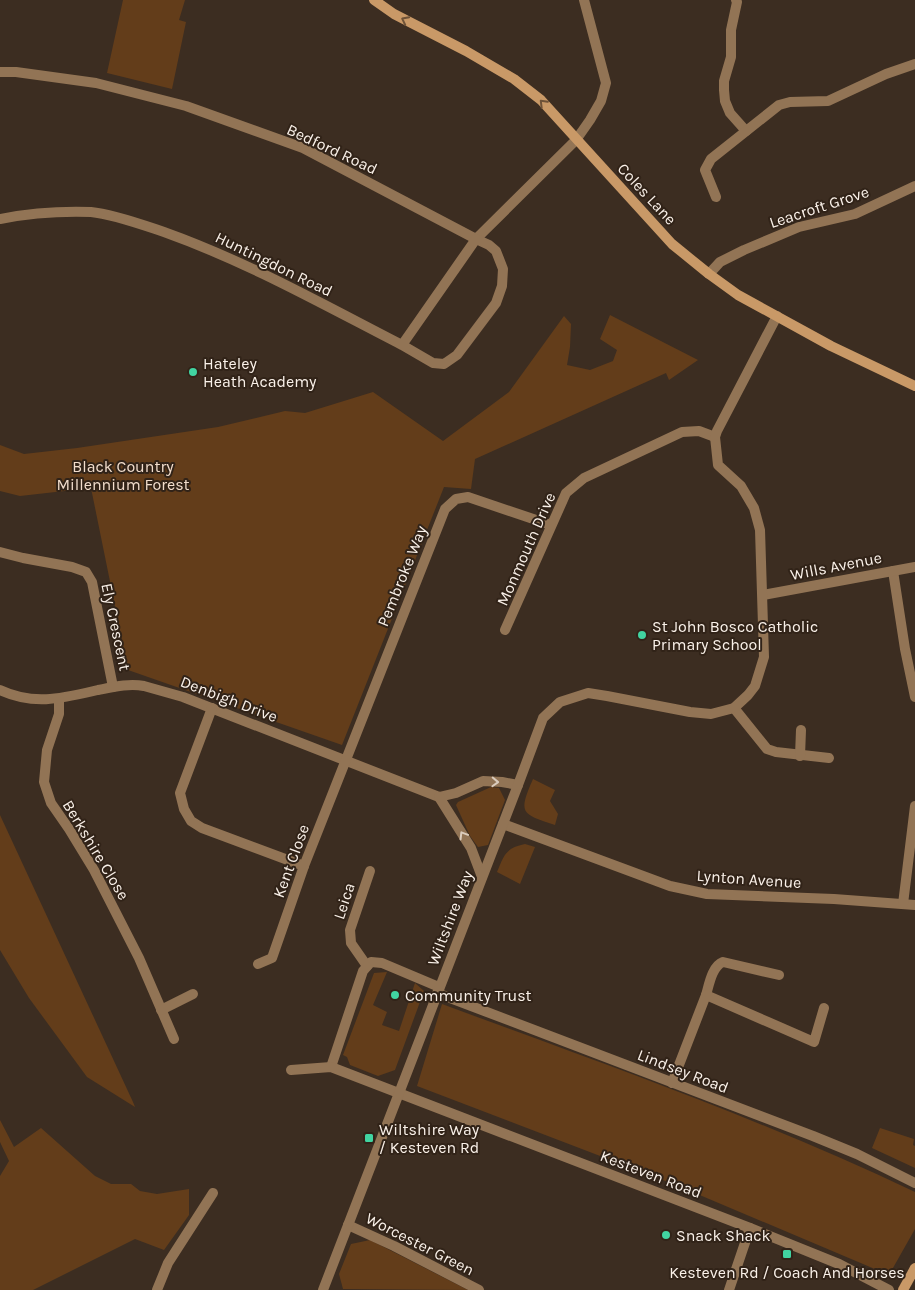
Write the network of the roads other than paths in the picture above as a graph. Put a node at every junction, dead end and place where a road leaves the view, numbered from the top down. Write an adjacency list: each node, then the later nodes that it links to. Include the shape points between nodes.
1 (374, 0): 7 (street, Coles Lane, one-way to 1, via 541,100 514,79)
2 (584, 0): 7 (street, via 606,83 601,101)
3 (739, 0): 6 (street, via 731,30 731,57 724,90 730,113)
4 (915, 64): 6 (street, via 828,101 779,105)
5 (0, 72): 11 (street, Bedford Road, via 96,83 186,106 303,148)
6 (746, 131): 9 (street, via 711,159 705,170)
7 (576, 140): 11 (street); 12 (street, Coles Lane, via 672,244)
8 (915, 186): 12 (street, Leacroft Grove, via 855,214 798,227 744,250 720,262)
9 (716, 197)
10 (0, 219): 14 (street, Huntingdon Road, via 29,213 93,212 137,223 201,245 286,284)
11 (476, 239): 14 (street); 14 (street, Bedford Road, via 496,251 503,269 496,303 457,355 444,364 433,363)
12 (709, 274): 13 (street, Coles Lane, via 738,296)
13 (777, 316): 15 (street, Coles Lane); 16 (street)
14 (402, 345)
15 (915, 386)
16 (715, 437): 17 (street, Monmouth Drive, via 699,431 682,432 584,478 566,494); 21 (street, via 718,465 741,486 754,508 760,530)
17 (551, 525): 22 (street, Monmouth Drive); 32 (street, Pembroke Way, via 468,497 456,499 445,509)
18 (0, 552): 23 (street, Ely Crescent, via 86,572 92,582)
19 (915, 567): 20 (street, Wills Avenue)
20 (893, 571): 21 (street, Wills Avenue); 25 (street)
21 (763, 596): 28 (street, via 764,657 760,674 755,686)
22 (506, 630)
23 (113, 687): 26 (street, Denbigh Drive); 27 (street, Denbigh Drive, via 138,685 155,688)
24 (0, 690): 26 (street, Denbigh Drive, via 28,699)
25 (915, 697)
26 (58, 699): 49 (street, Berkshire Close, via 59,714 48,750 44,782 51,803 94,870)
27 (212, 708): 32 (street, Denbigh Drive); 37 (street, via 180,793 184,810 191,821 202,828)
28 (734, 708): 30 (street, via 768,749); 33 (street, Wiltshire Way, via 707,714 588,693 560,702 543,718)
29 (802, 730): 30 (street)
30 (800, 756): 31 (street)
31 (829, 758)
32 (345, 760): 34 (street, Denbigh Drive); 37 (street, Kent Close)
33 (518, 786): 34 (street, one-way to 33, via 483,781); 36 (street, Wiltshire Way)
34 (439, 797): 39 (street, one-way to 34, via 471,848)
35 (915, 806): 40 (street)
36 (503, 824): 39 (street, Wiltshire Way); 40 (street, Lynton Avenue, via 670,886 707,894)
37 (304, 866): 42 (street, Kent Close, via 272,958)
38 (370, 870): 43 (street, Leica, via 350,930 351,943)
39 (482, 877): 45 (street, Wiltshire Way)
40 (903, 904): 41 (street, Lynton Avenue)
41 (915, 905)
42 (258, 964)
43 (367, 966): 45 (street, Lindsey Road, via 371,962 382,963); 51 (street)
44 (779, 975): 47 (street, via 719,963)
45 (438, 990): 53 (street, Lindsey Road); 54 (street, Wiltshire Way)
46 (193, 994): 49 (street)
47 (706, 996): 48 (street, via 814,1042); 53 (street)
48 (824, 1008)
49 (161, 1010): 50 (street, Berkshire Close)
50 (174, 1039)
51 (331, 1067): 52 (street); 54 (street, Kesteven Road)
52 (291, 1070)
53 (672, 1083): 55 (street, Lindsey Road, via 857,1154)
54 (399, 1094): 57 (street, Wiltshire Way); 58 (street, Kesteven Road)
55 (915, 1183)
56 (213, 1193): 60 (street, via 168,1263)
57 (348, 1225): 61 (street, Wiltshire Way); 62 (street, Worcester Green)
58 (750, 1228): 63 (street); 64 (street, Kesteven Road, via 838,1264)
59 (915, 1268): 65 (street)
60 (157, 1290)
61 (323, 1290)
62 (479, 1290)
63 (729, 1290)
64 (889, 1290)
65 (903, 1290)

